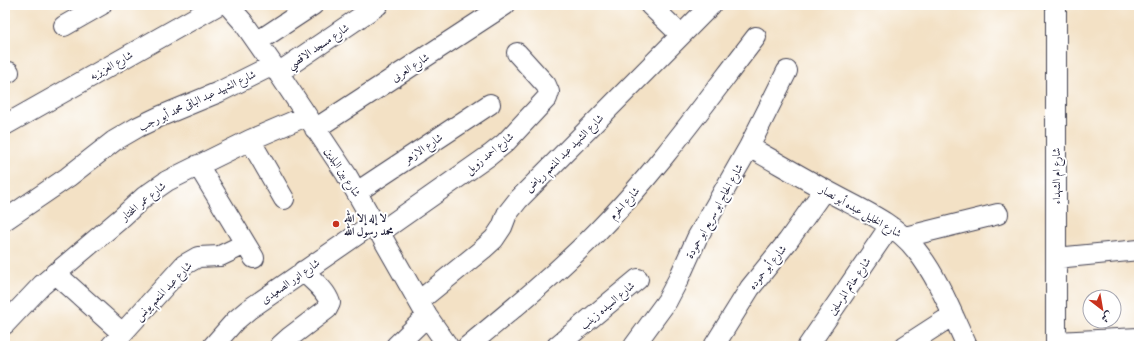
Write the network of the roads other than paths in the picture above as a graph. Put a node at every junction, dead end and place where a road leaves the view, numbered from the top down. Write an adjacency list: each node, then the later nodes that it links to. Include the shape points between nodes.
1 (101, 5): 10 (street)
2 (218, 5): 19 (street, شارع العزيزيه)
3 (228, 5): 13 (street, شارع بين البلدين)
4 (313, 5): 13 (street)
5 (378, 5): 15 (street, شارع مسجد الاقصي)
6 (505, 5): 18 (street, شارع العربى)
7 (650, 5): 11 (street)
8 (711, 5): 11 (street, شارع الشهيد عبد المنعم رياض)
9 (1056, 5): 31 (street, شارع ام الشهداء)
10 (64, 26)
11 (681, 35): 35 (street, شارع الشهيد عبد المنعم رياض, via 518,200 507,214 494,239)
12 (756, 37): 45 (street, شارع الحرم, via 641,183 597,232 549,278)
13 (257, 42): 15 (street, شارع بين البلدين)
14 (517, 53): 28 (street, شارع احمد زويل, via 546,85 549,92 546,98 505,143 490,155)
15 (276, 69): 18 (street, شارع بين البلدين); 27 (street, شارع الشهيد عبد الباقى محمد أبو رجب, via 161,116 114,141 68,177)
16 (787, 71): 21 (street, شارع الحاج ابو سريع ابو حمودة)
17 (490, 104): 24 (street, شارع الازهر)
18 (311, 122): 20 (street, شارع عمر المختار); 24 (street, شارع بين البلدين)
19 (5, 125)
20 (250, 140): 22 (street, شارع عمر المختار); 25 (street)
21 (749, 147): 23 (street, شارع الخليل عبده أبو نصار); 47 (street, شارع الحاج ابو سريع ابو حمودة, via 697,238 667,301)
22 (198, 165): 33 (street, شارع عمر المختار, via 167,181 144,197); 39 (street, شارع عبد المنعم يونس, via 249,251 198,257 184,265)
23 (824, 190): 29 (street, شارع الخليل عبده أبو نصار); 48 (street, شارع أبو حموده, via 788,241 750,288)
24 (357, 192): 28 (street, شارع بين البلدين)
25 (284, 198)
26 (998, 214): 29 (street)
27 (5, 220)
28 (376, 228): 32 (street, شارع انور الصعيدى); 35 (street, شارع بين البلدين)
29 (897, 232): 36 (street, شارع الخليل عبده أبو نصار, via 916,250 925,263); 49 (street, شارع خاتم المرسلين)
30 (1139, 250): 31 (street)
31 (1056, 258): 40 (street, شارع ام الشهداء)
32 (304, 271): 41 (street, شارع انور الصعيدى, via 248,310); 42 (street, via 324,291 330,303 327,309)
33 (55, 273): 37 (street, شارع عمر المختار); 39 (street)
34 (638, 279): 46 (street, شارع السيده زينب)
35 (423, 309): 43 (street, شارع الشهيد عبد المنعم رياض); 44 (street, شارع بين البلدين)
36 (953, 315): 50 (street); 51 (street, شارع الخليل عبده أبو نصار)
37 (5, 324)
38 (1139, 338): 40 (street)
39 (117, 340)
40 (1056, 344)
41 (213, 346)
42 (280, 346)
43 (396, 346)
44 (448, 346)
45 (468, 346)
46 (557, 346)
47 (634, 346)
48 (714, 346)
49 (808, 346)
50 (904, 346)
51 (967, 346)

